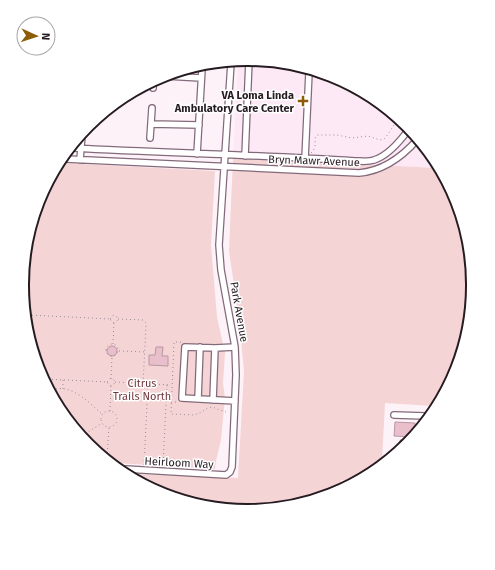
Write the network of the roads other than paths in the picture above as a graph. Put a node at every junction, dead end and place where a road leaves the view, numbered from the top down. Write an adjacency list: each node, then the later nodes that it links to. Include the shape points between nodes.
1 (249, 66): 18 (street)
2 (231, 67): 17 (street, Park Avenue)
3 (202, 72): 6 (street)
4 (309, 75): 20 (street)
5 (181, 77): 6 (street)
6 (201, 78): 9 (street)
7 (152, 108): 8 (street)
8 (151, 124): 9 (street); 11 (street)
9 (199, 125): 16 (street)
10 (405, 134): 20 (street, Bryn Mawr Avenue, via 386,154 374,160)
11 (150, 138)
12 (81, 143): 15 (street)
13 (414, 143): 22 (street, Bryn Mawr Avenue, via 399,158 368,172)
14 (77, 148): 15 (street, Bryn Mawr Avenue)
15 (81, 149): 16 (street, Bryn Mawr Avenue); 21 (street)
16 (198, 154): 17 (street, Bryn Mawr Avenue)
17 (225, 155): 18 (street, Bryn Mawr Avenue); 22 (street, Park Avenue)
18 (245, 156): 20 (street, Bryn Mawr Avenue)
19 (69, 159): 21 (street, Bryn Mawr Avenue)
20 (305, 159)
21 (80, 160): 22 (street, Bryn Mawr Avenue)
22 (224, 167): 24 (street, Park Avenue, via 219,245)
23 (200, 347): 25 (street); 26 (street); 26 (street, via 185,347 182,398)
24 (235, 347): 25 (street); 28 (street, Park Avenue)
25 (215, 348): 27 (street)
26 (198, 399): 27 (street)
27 (213, 400): 28 (street)
28 (235, 401): 32 (street, Park Avenue)
29 (394, 415): 30 (street)
30 (422, 416)
31 (132, 470): 32 (street, Heirloom Way, via 218,475)
32 (230, 472)

